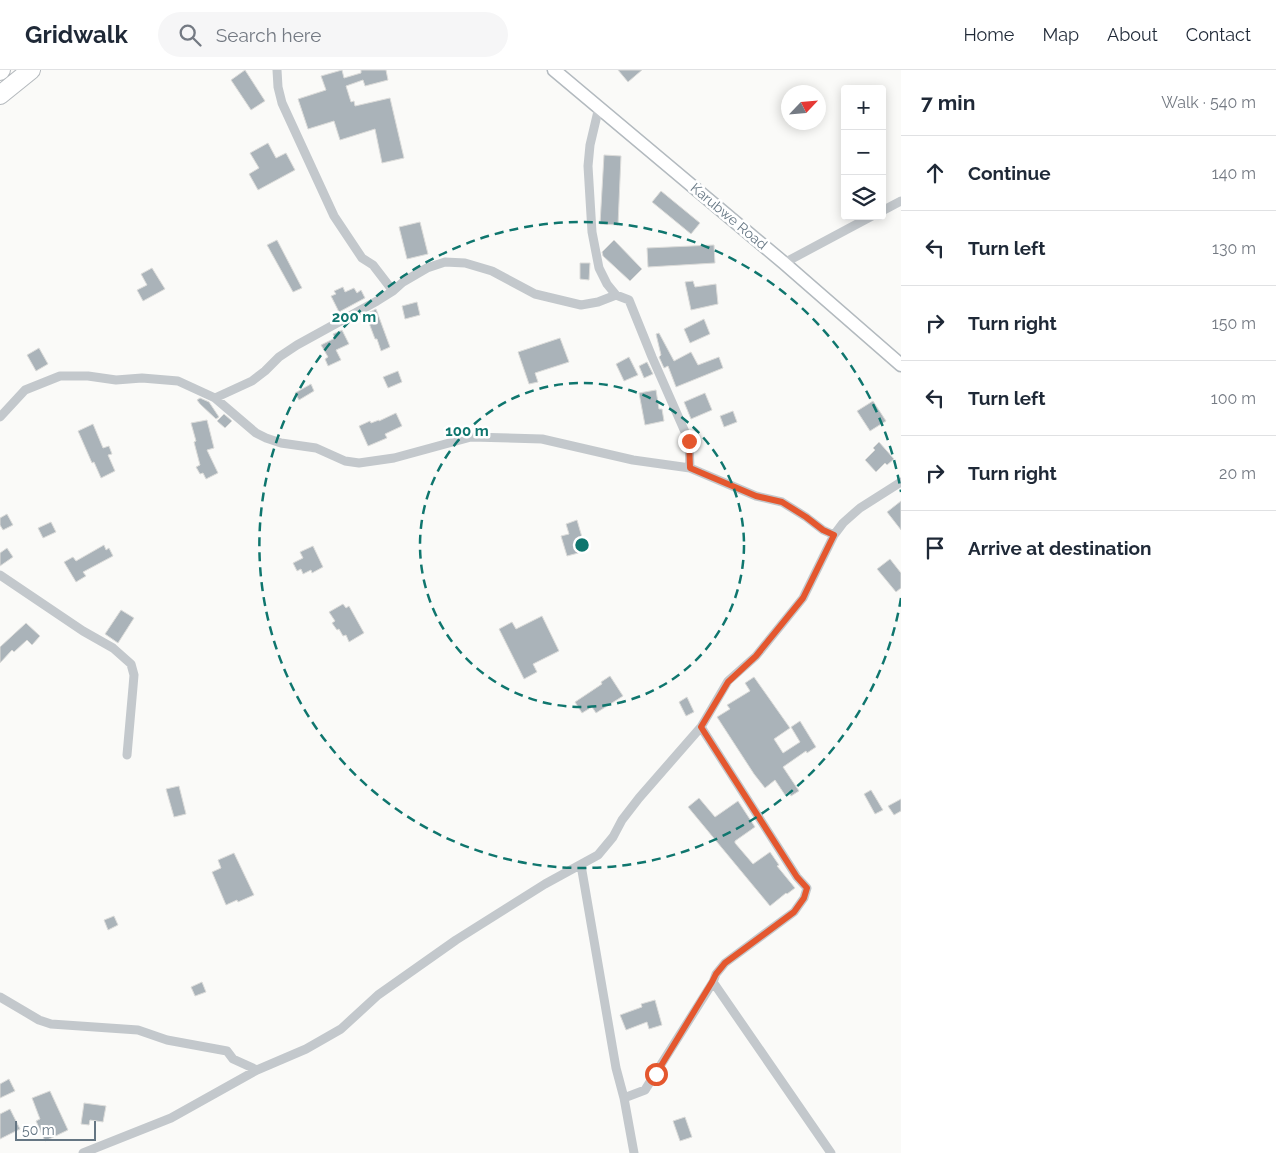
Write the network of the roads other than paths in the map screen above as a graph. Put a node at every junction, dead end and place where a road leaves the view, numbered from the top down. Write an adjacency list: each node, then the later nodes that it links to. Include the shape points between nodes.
1 (30, 70): 4 (highway)
2 (278, 70): 10 (street, via 282,103 334,216 362,258 374,265)
3 (554, 70): 5 (street, Karubwe Road)
4 (0, 96)
5 (599, 107): 9 (street, Karubwe Road); 11 (street, via 588,166 592,232 598,268)
6 (901, 201): 7 (street)
7 (886, 209)
8 (865, 220): 9 (street)
9 (784, 263): 12 (street, Karubwe Road)
10 (393, 291): 11 (street, via 427,268 445,262 465,263 492,271 535,294 581,306); 13 (street, via 297,345 252,381)
11 (616, 295): 15 (street, via 629,300 689,441)
12 (901, 365)
13 (215, 398): 14 (street, via 178,381 60,376 25,390); 15 (street, via 266,438 316,448 345,461 359,463 394,458 471,437 542,438 633,460)
14 (0, 417)
15 (690, 468): 17 (street, via 756,496 782,502)
16 (901, 482): 17 (street, via 860,508)
17 (834, 535): 19 (street, via 803,598 756,656 728,682)
18 (0, 574): 20 (street, via 113,648 131,664 134,675)
19 (701, 727): 21 (street, via 639,798 598,855); 22 (street, via 807,888 794,912 725,963)
20 (127, 755)
21 (581, 865): 24 (street, via 545,884 410,972 378,995 341,1029 306,1049); 25 (street)
22 (712, 982): 25 (street, via 645,1090); 28 (street)
23 (0, 997): 24 (street, via 52,1024 138,1030 167,1040 227,1051 234,1059)
24 (257, 1070): 26 (street, via 171,1118)
25 (624, 1098): 27 (street)
26 (83, 1153)
27 (634, 1153)
28 (831, 1153)

